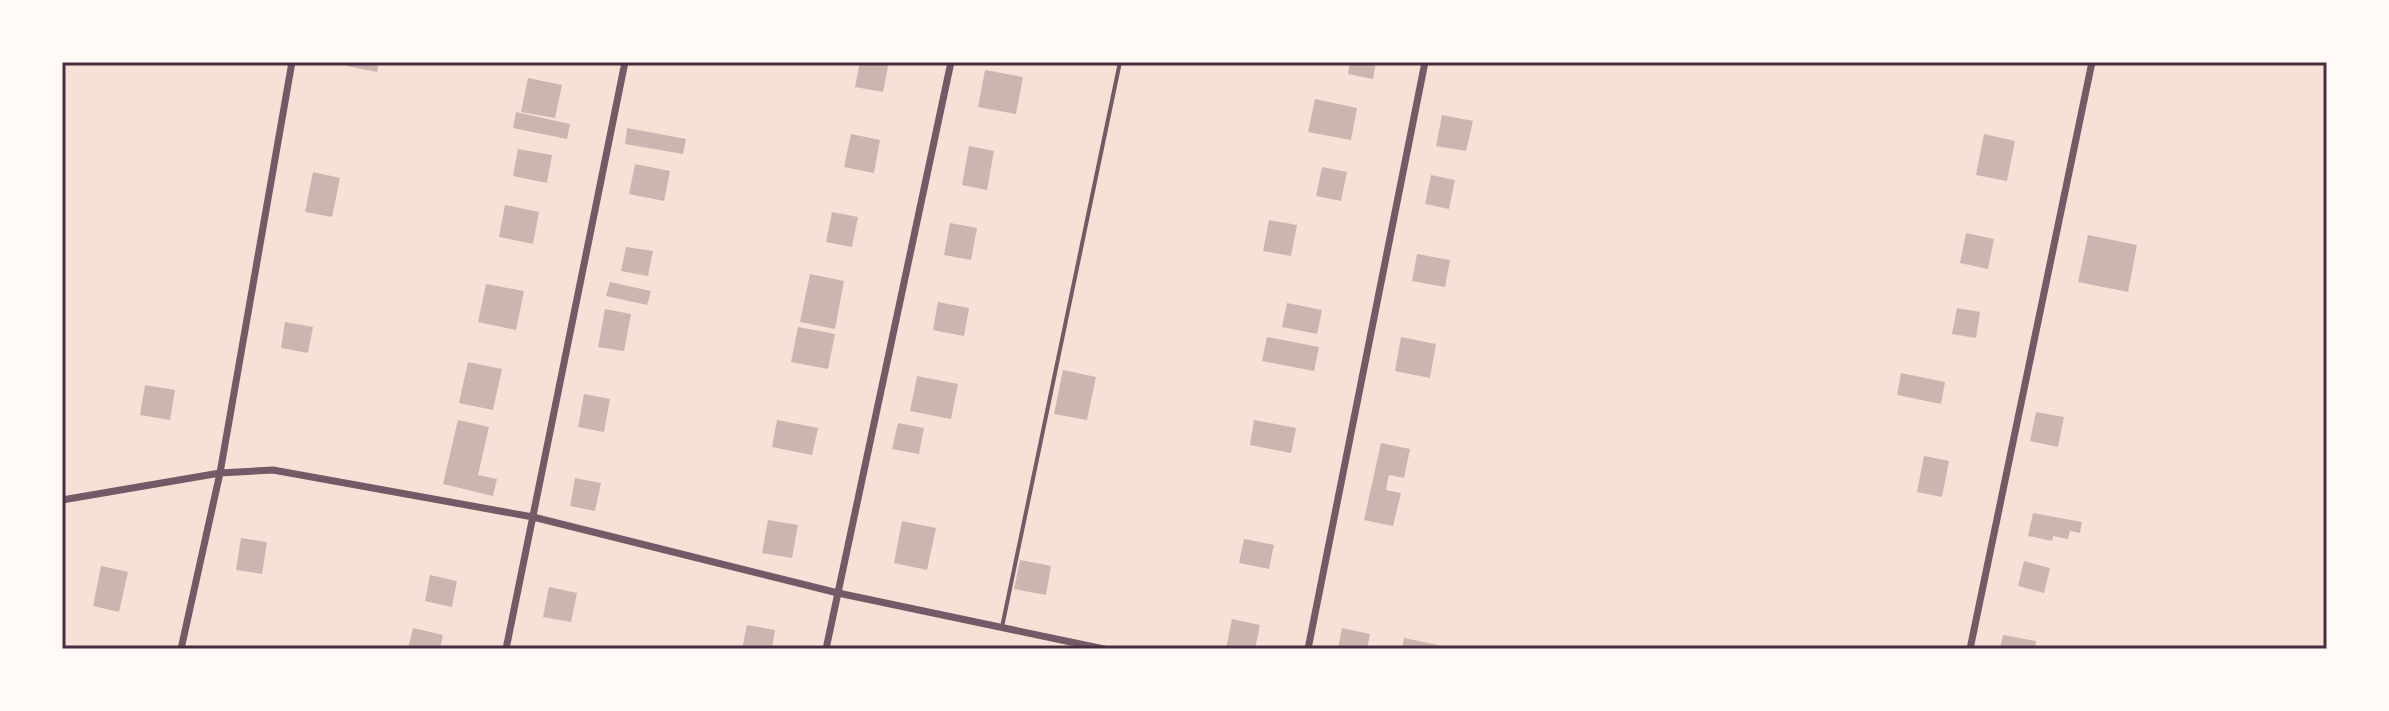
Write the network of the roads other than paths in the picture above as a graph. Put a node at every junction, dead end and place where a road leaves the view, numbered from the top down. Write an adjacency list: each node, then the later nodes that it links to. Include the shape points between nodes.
1 (292, 62): 7 (street)
2 (625, 62): 9 (street)
3 (951, 62): 10 (street)
4 (1120, 62): 11 (lane)
5 (1425, 62): 16 (street)
6 (2092, 62): 17 (street)
7 (220, 473): 8 (street); 9 (street, via 273,470); 12 (street)
8 (62, 500)
9 (533, 517): 10 (street); 13 (street)
10 (838, 593): 11 (street); 14 (street)
11 (1002, 627): 15 (street)
12 (181, 649)
13 (506, 649)
14 (826, 649)
15 (1104, 649)
16 (1308, 649)
17 (1970, 649)

